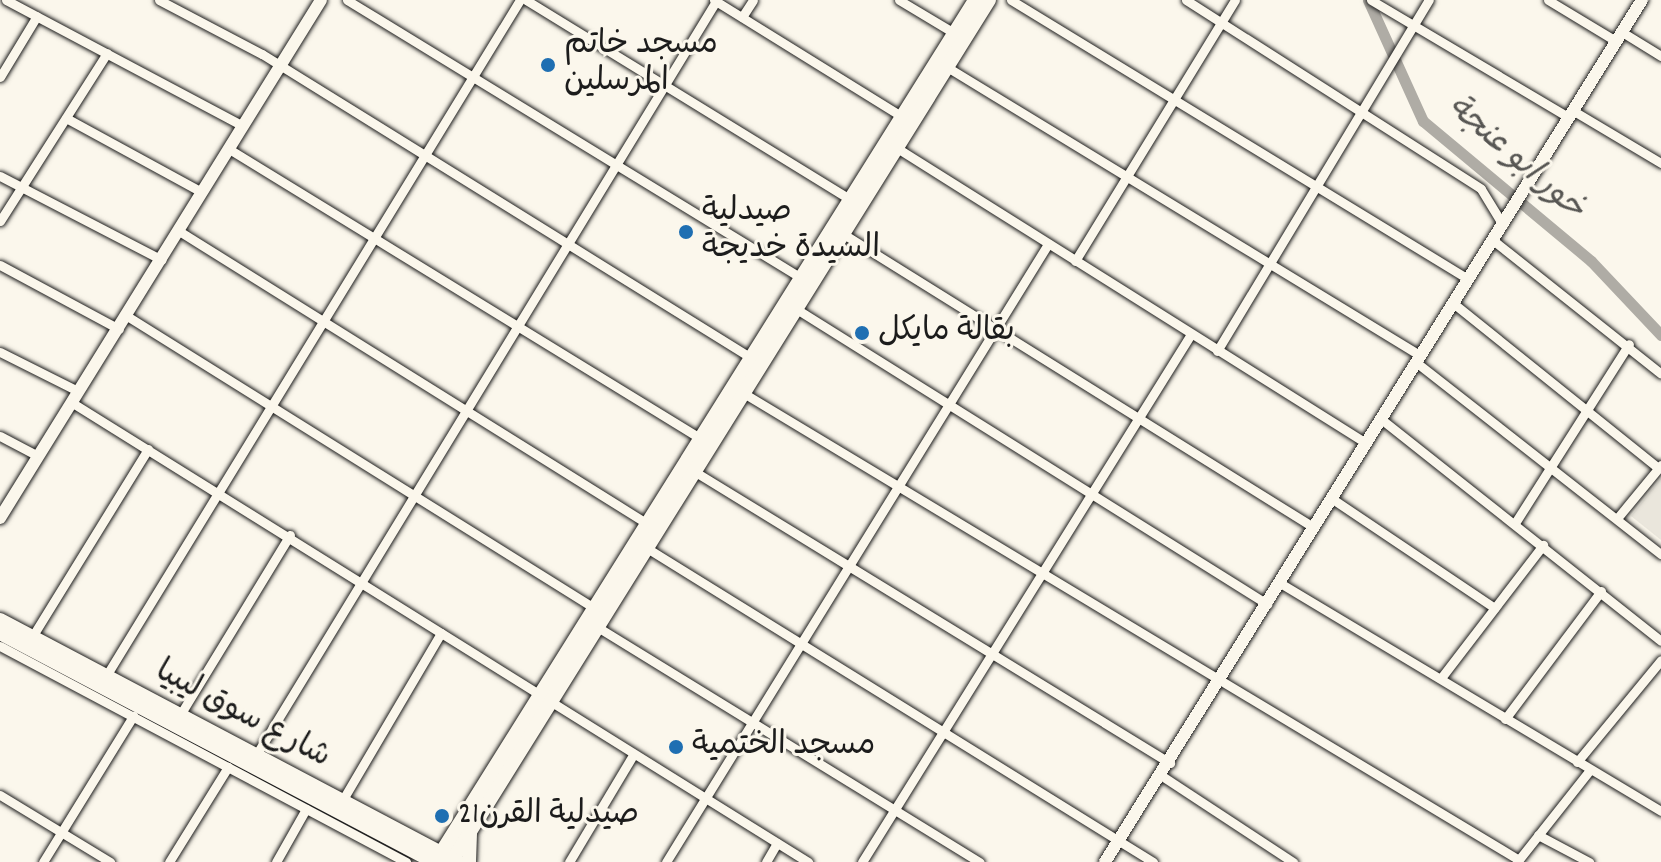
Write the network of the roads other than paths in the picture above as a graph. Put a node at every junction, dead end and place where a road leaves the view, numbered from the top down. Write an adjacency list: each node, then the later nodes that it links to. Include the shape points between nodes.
1 (6, 0): 18 (street)
2 (159, 0): 26 (street)
3 (321, 0): 26 (street)
4 (347, 0): 28 (street)
5 (523, 0): 28 (street); 30 (street)
6 (753, 0): 19 (street)
7 (899, 0): 22 (street)
8 (975, 0): 22 (main road)
9 (989, 0): 27 (main road)
10 (1011, 0): 31 (street)
11 (1186, 0): 20 (street)
12 (1235, 0): 20 (street)
13 (1371, 0): 21 (street)
14 (1429, 0): 21 (street)
15 (1548, 0): 23 (street)
16 (1642, 0): 23 (street)
17 (715, 1): 19 (street); 30 (street)
18 (37, 16): 24 (street); 29 (street)
19 (742, 17): 34 (street)
20 (1221, 21): 31 (street); 32 (street)
21 (1412, 26): 32 (street); 33 (street)
22 (954, 33): 34 (main road)
23 (1619, 37): 25 (street); 33 (street)
24 (107, 53): 35 (street); 36 (street)
25 (1661, 56)
26 (281, 67): 36 (street); 39 (street)
27 (947, 67): 37 (main road); 43 (street)
28 (474, 76): 39 (street); 41 (street)
29 (0, 77)
30 (664, 86): 41 (street); 47 (street)
31 (1173, 101): 43 (street); 45 (street)
32 (1361, 111): 45 (street); 49 (street, via 1481,189)
33 (1570, 113): 40 (street); 49 (street)
34 (903, 117): 47 (main road)
35 (66, 118): 44 (street); 46 (street)
36 (243, 126): 38 (street)
37 (897, 148): 51 (main road); 55 (street)
38 (229, 149): 46 (street); 52 (street)
39 (424, 158): 52 (street); 54 (street)
40 (1661, 163)
41 (616, 164): 54 (street); 60 (street)
42 (0, 176): 44 (street)
43 (1126, 178): 57 (street); 59 (street)
44 (22, 187): 48 (street); 56 (street)
45 (1315, 187): 59 (street); 61 (street)
46 (202, 192): 50 (street)
47 (851, 200): 60 (main road)
48 (0, 221)
49 (1505, 222): 53 (street)
50 (179, 231): 56 (street); 65 (street)
51 (845, 235): 63 (main road); 68 (street)
52 (378, 237): 65 (street); 66 (street)
53 (1494, 241): 61 (street); 70 (street)
54 (568, 244): 66 (street); 73 (street)
55 (1048, 244): 57 (street); 68 (street)
56 (162, 260): 64 (street)
57 (1075, 261): 69 (street)
58 (0, 265): 67 (street)
59 (1268, 266): 71 (street); 74 (street)
60 (803, 279): 73 (main road)
61 (1468, 279): 62 (street)
62 (1453, 303): 74 (street); 81 (street)
63 (798, 310): 76 (main road); 79 (street)
64 (127, 316): 67 (street); 78 (street)
65 (324, 322): 78 (street); 80 (street)
66 (517, 325): 80 (street); 85 (street)
67 (119, 329): 77 (street)
68 (997, 330): 79 (street); 82 (street)
69 (1191, 334): 71 (street); 82 (street)
70 (1629, 344): 75 (street); 81 (street)
71 (1217, 351): 86 (street)
72 (0, 352): 77 (street)
73 (753, 359): 85 (main road)
74 (1419, 359): 83 (street); 89 (street)
75 (1661, 374)
76 (745, 394): 91 (main road); 92 (street)
77 (75, 396): 87 (street); 88 (street)
78 (274, 405): 93 (street); 94 (street)
79 (949, 406): 92 (street); 95 (street)
80 (466, 410): 94 (street); 100 (street)
81 (1587, 412): 89 (street); 90 (street)
82 (1138, 418): 95 (street); 101 (street)
83 (1381, 419): 86 (street); 99 (street)
84 (0, 436): 88 (street)
85 (704, 440): 100 (main road)
86 (1366, 443): 96 (street)
87 (148, 449): 93 (street); 117 (street)
88 (38, 456): 98 (street)
89 (1553, 466): 97 (street); 99 (street)
90 (1660, 466): 97 (street)
91 (697, 473): 104 (main road); 106 (street)
92 (899, 489): 106 (street); 107 (street)
93 (221, 493): 102 (street); 124 (street)
94 (414, 494): 108 (street); 113 (street)
95 (1092, 495): 107 (street); 111 (street)
96 (1331, 498): 101 (street); 112 (street)
97 (1619, 516): 105 (street)
98 (0, 518)
99 (1515, 523): 103 (street)
100 (651, 526): 113 (main road)
101 (1313, 527): 109 (street)
102 (290, 535): 108 (street); 128 (street)
103 (1543, 545): 110 (street); 112 (street)
104 (650, 550): 113 (main road); 119 (street)
105 (1661, 554)
106 (848, 568): 119 (street); 121 (street)
107 (1041, 576): 121 (street); 126 (street)
108 (361, 583): 116 (street); 133 (street)
109 (1280, 583): 111 (street); 125 (street)
110 (1601, 591): 118 (street); 130 (street)
111 (1267, 604): 126 (street)
112 (1495, 608): 125 (street)
113 (601, 618): 127 (main road); 131 (street)
114 (0, 620): 117 (main road, شارع سوق ليبيا)
115 (0, 633): 151 (main road, شارع سوق ليبيا)
116 (441, 633): 127 (street); 142 (street)
117 (32, 637): 124 (main road, شارع سوق ليبيا)
118 (1661, 641)
119 (801, 645): 131 (street); 132 (street)
120 (0, 646): 129 (street)
121 (992, 656): 132 (street); 136 (street)
122 (1661, 660): 123 (street)
123 (1657, 674): 135 (street)
124 (106, 676): 128 (main road, شارع سوق ليبيا)
125 (1441, 678): 130 (street)
126 (1220, 680): 136 (street); 153 (street)
127 (550, 698): 134 (street); 146 (main road); 151 (main road)
128 (180, 715): 133 (main road, شارع سوق ليبيا)
129 (133, 716): 137 (street); 147 (street)
130 (1505, 719): 135 (street)
131 (754, 721): 141 (street); 144 (street)
132 (942, 734): 144 (street); 149 (street)
133 (256, 755): 142 (main road, شارع سوق ليبيا)
134 (633, 755): 141 (street); 159 (street)
135 (1577, 762): 138 (street)
136 (1170, 763): 139 (street)
137 (228, 767): 143 (street); 156 (street)
138 (1590, 770): 145 (street); 148 (street)
139 (1162, 776): 149 (street); 167 (street)
140 (0, 795): 147 (street)
141 (706, 799): 150 (street); 160 (street)
142 (342, 801): 151 (main road, شارع سوق ليبيا)
143 (306, 809): 152 (street); 157 (street)
144 (895, 810): 163 (street); 164 (street)
145 (1661, 811)
146 (470, 832): 151 (main road); 158 (main road)
147 (61, 833): 154 (street); 155 (street)
148 (1538, 835): 153 (street); 168 (street)
149 (1120, 839): 165 (street); 166 (street)
150 (777, 843): 161 (street); 162 (street)
151 (446, 860)
152 (280, 861)
153 (1518, 861)
154 (43, 862)
155 (110, 862)
156 (169, 862)
157 (406, 862)
158 (469, 862)
159 (569, 862)
160 (666, 862)
161 (766, 862)
162 (808, 862)
163 (862, 862)
164 (980, 862)
165 (1105, 862)
166 (1153, 862)
167 (1293, 862)
168 (1589, 862)

